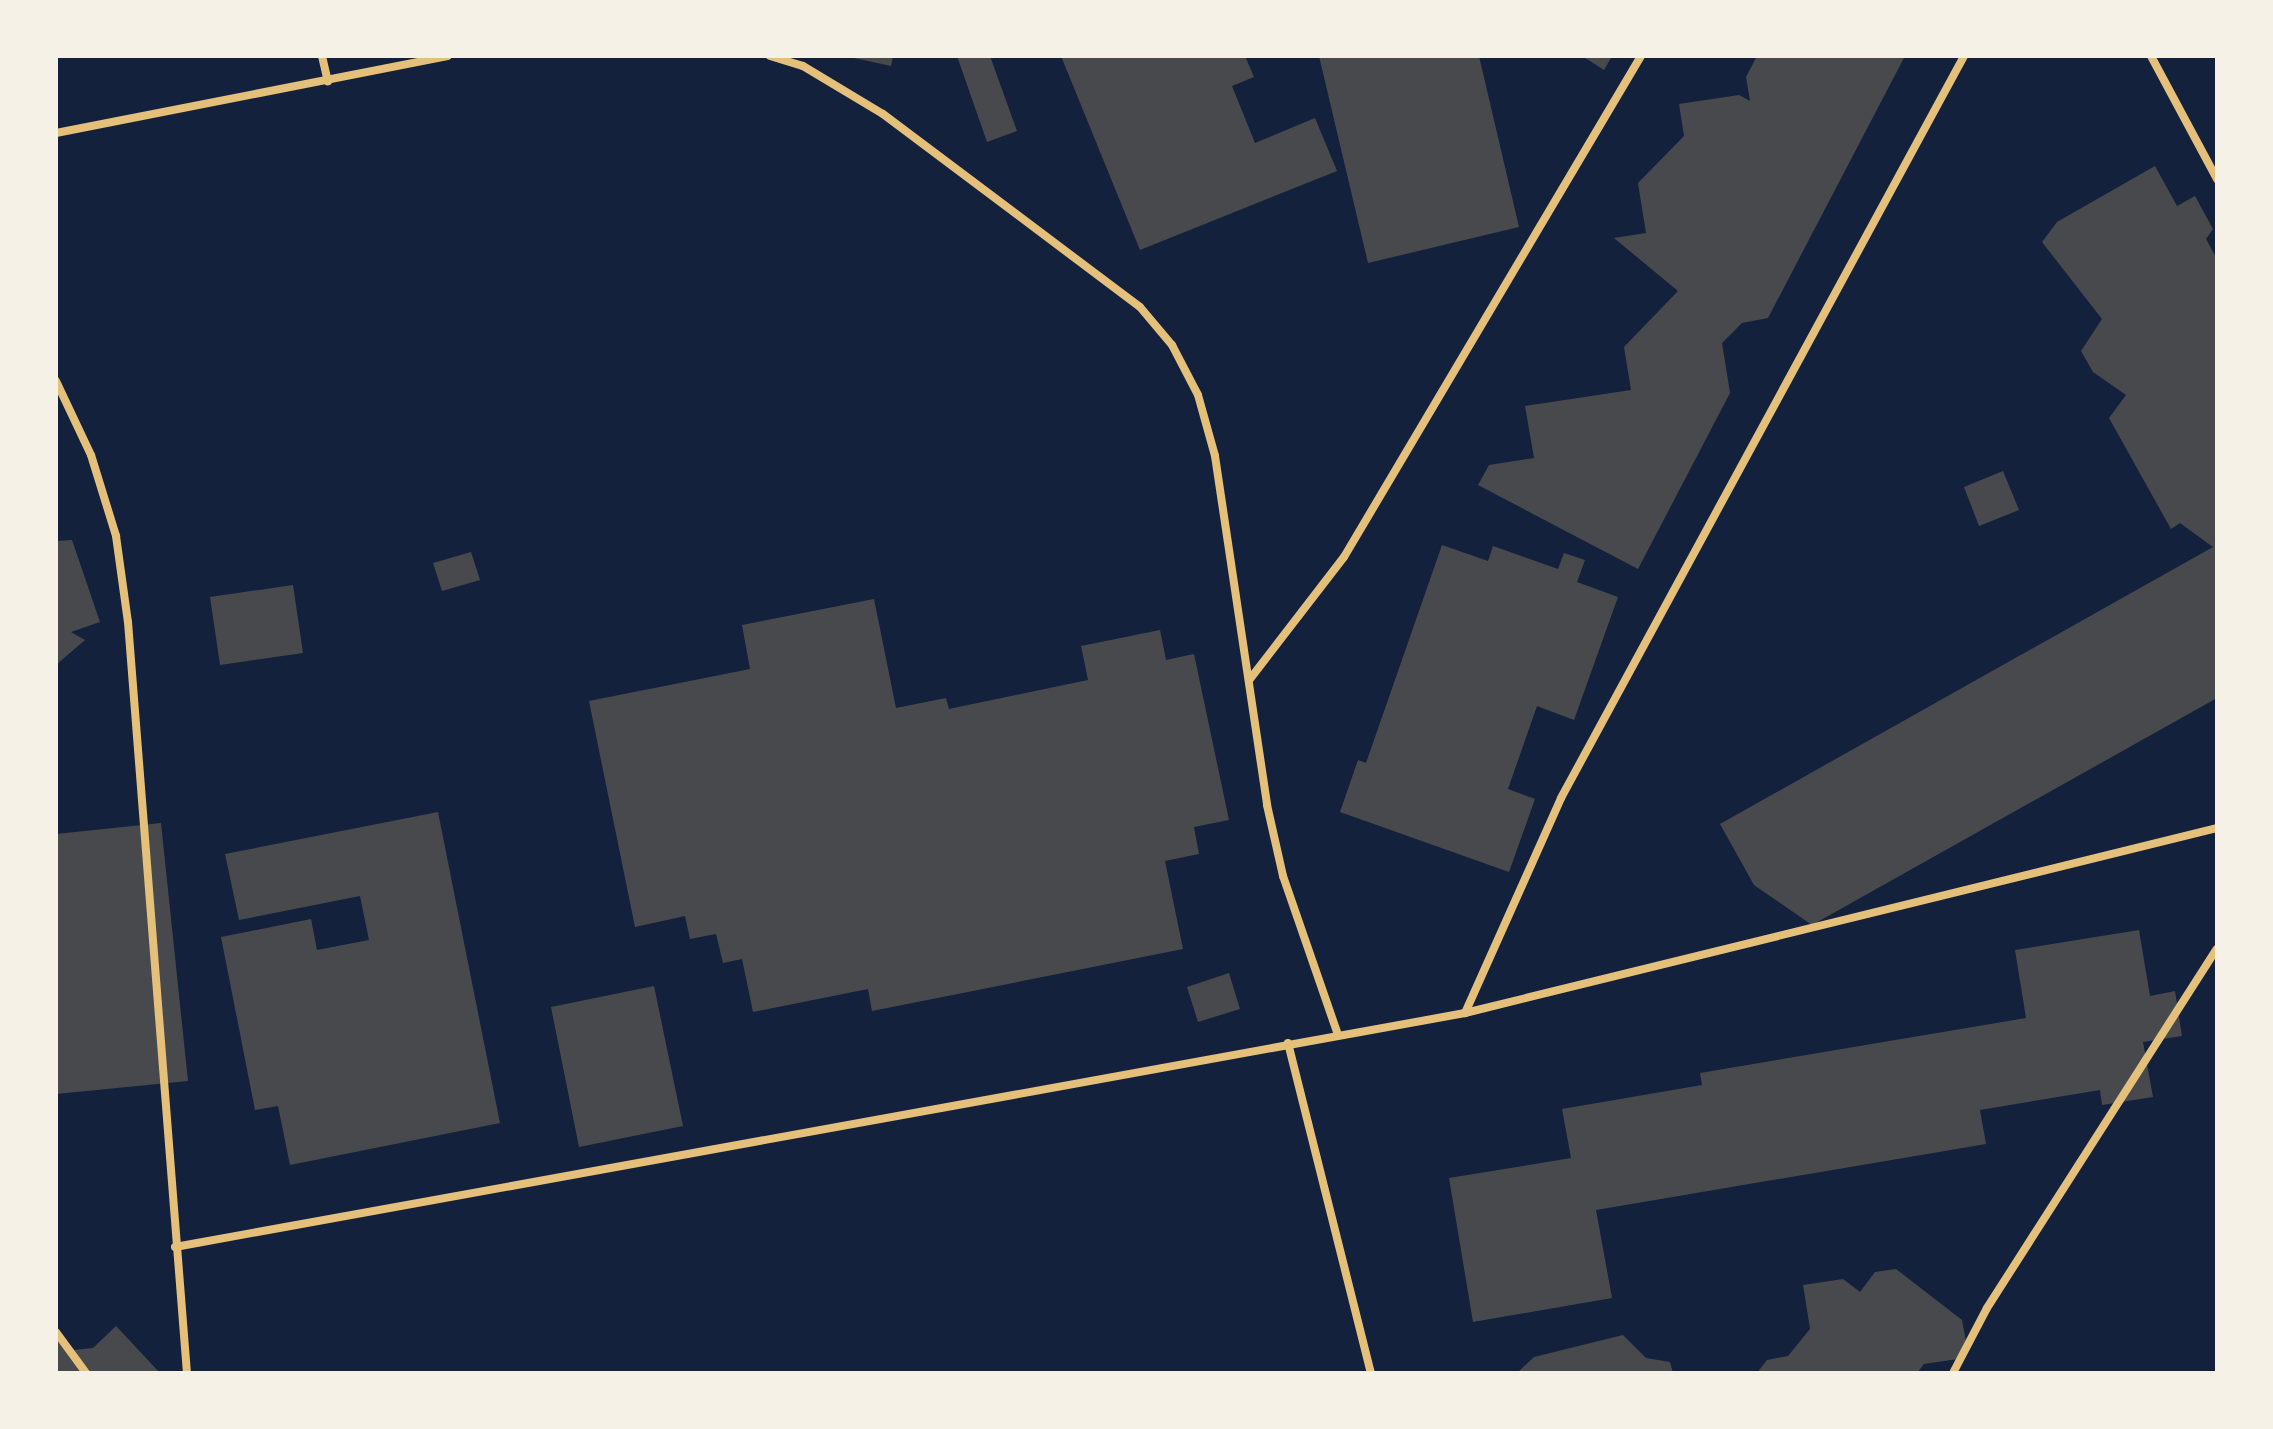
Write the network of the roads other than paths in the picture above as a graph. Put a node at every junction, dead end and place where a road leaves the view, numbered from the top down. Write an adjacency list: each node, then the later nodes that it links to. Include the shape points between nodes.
1 (322, 56): 7 (street)
2 (448, 56): 7 (street)
3 (770, 56): 11 (street, via 803,66 883,114 1140,307 1172,345 1198,395 1215,456)
4 (1641, 56): 11 (street, via 1344,557)
5 (1964, 56): 14 (street, via 1561,798)
6 (2151, 56): 9 (street)
7 (328, 81): 8 (street)
8 (56, 133)
9 (2217, 179)
10 (56, 381): 17 (street, via 112,522 128,622)
11 (1250, 679): 15 (street, via 1283,876)
12 (2217, 828): 14 (street)
13 (2217, 949): 22 (street)
14 (1465, 1013): 15 (street)
15 (1338, 1035): 16 (street)
16 (1288, 1043): 17 (street); 21 (street)
17 (175, 1247): 20 (street)
18 (56, 1332): 19 (street)
19 (86, 1373)
20 (187, 1373)
21 (1371, 1373)
22 (1953, 1373)

